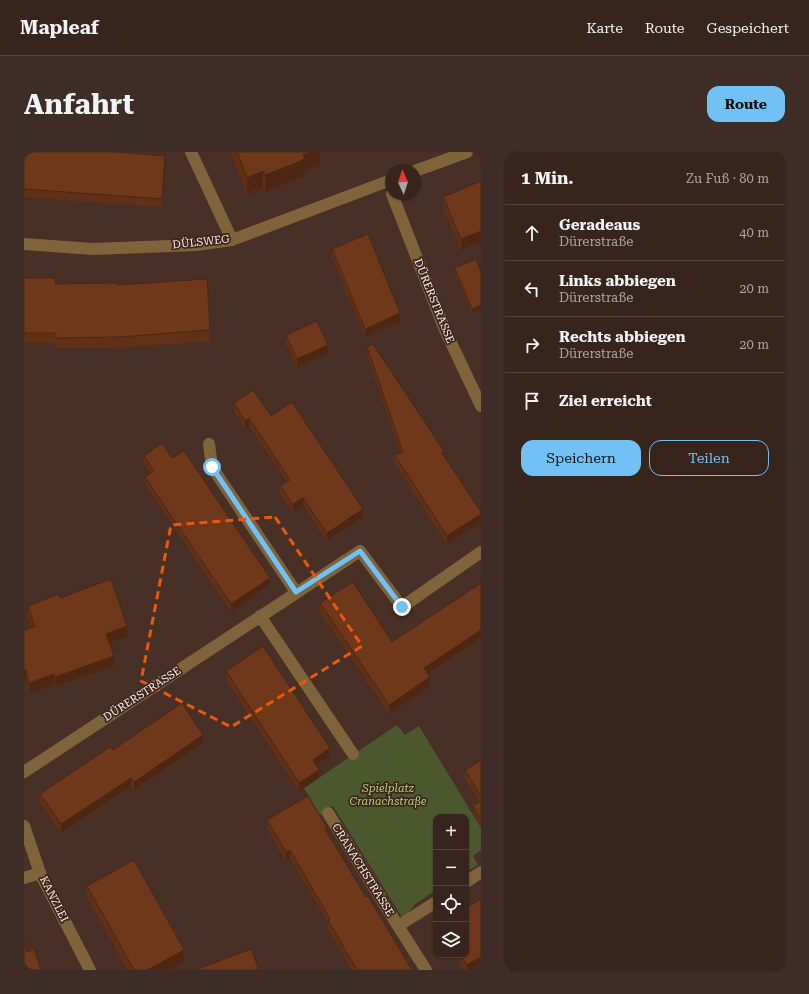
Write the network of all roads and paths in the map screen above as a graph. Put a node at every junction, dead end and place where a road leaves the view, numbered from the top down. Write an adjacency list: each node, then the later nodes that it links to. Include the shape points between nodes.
1 (191, 152): 6 (street)
2 (467, 152): 3 (street)
3 (421, 169)
4 (385, 185): 6 (street, DÜLSWEG)
5 (394, 200): 8 (street, DÜRERSTRASSE, via 445,330)
6 (232, 240): 7 (street, DÜLSWEG, via 196,245 93,249)
7 (24, 244)
8 (481, 406)
9 (209, 444): 11 (street, via 212,467)
10 (481, 552): 11 (street, DÜRERSTRASSE, via 402,607 360,551)
11 (296, 592): 12 (street, DÜRERSTRASSE)
12 (260, 616): 13 (street); 14 (street, DÜRERSTRASSE)
13 (353, 754)
14 (24, 772)
15 (328, 813): 22 (street, CRANACHSTRASSE)
16 (24, 826): 18 (street, KANZLEI)
17 (481, 872): 20 (street)
18 (40, 873): 19 (street); 23 (street, KANZLEI)
19 (24, 878)
20 (469, 880)
21 (433, 904): 22 (street, CRANACHSTRASSE)
22 (398, 926): 24 (street, CRANACHSTRASSE)
23 (90, 970)
24 (426, 970)

